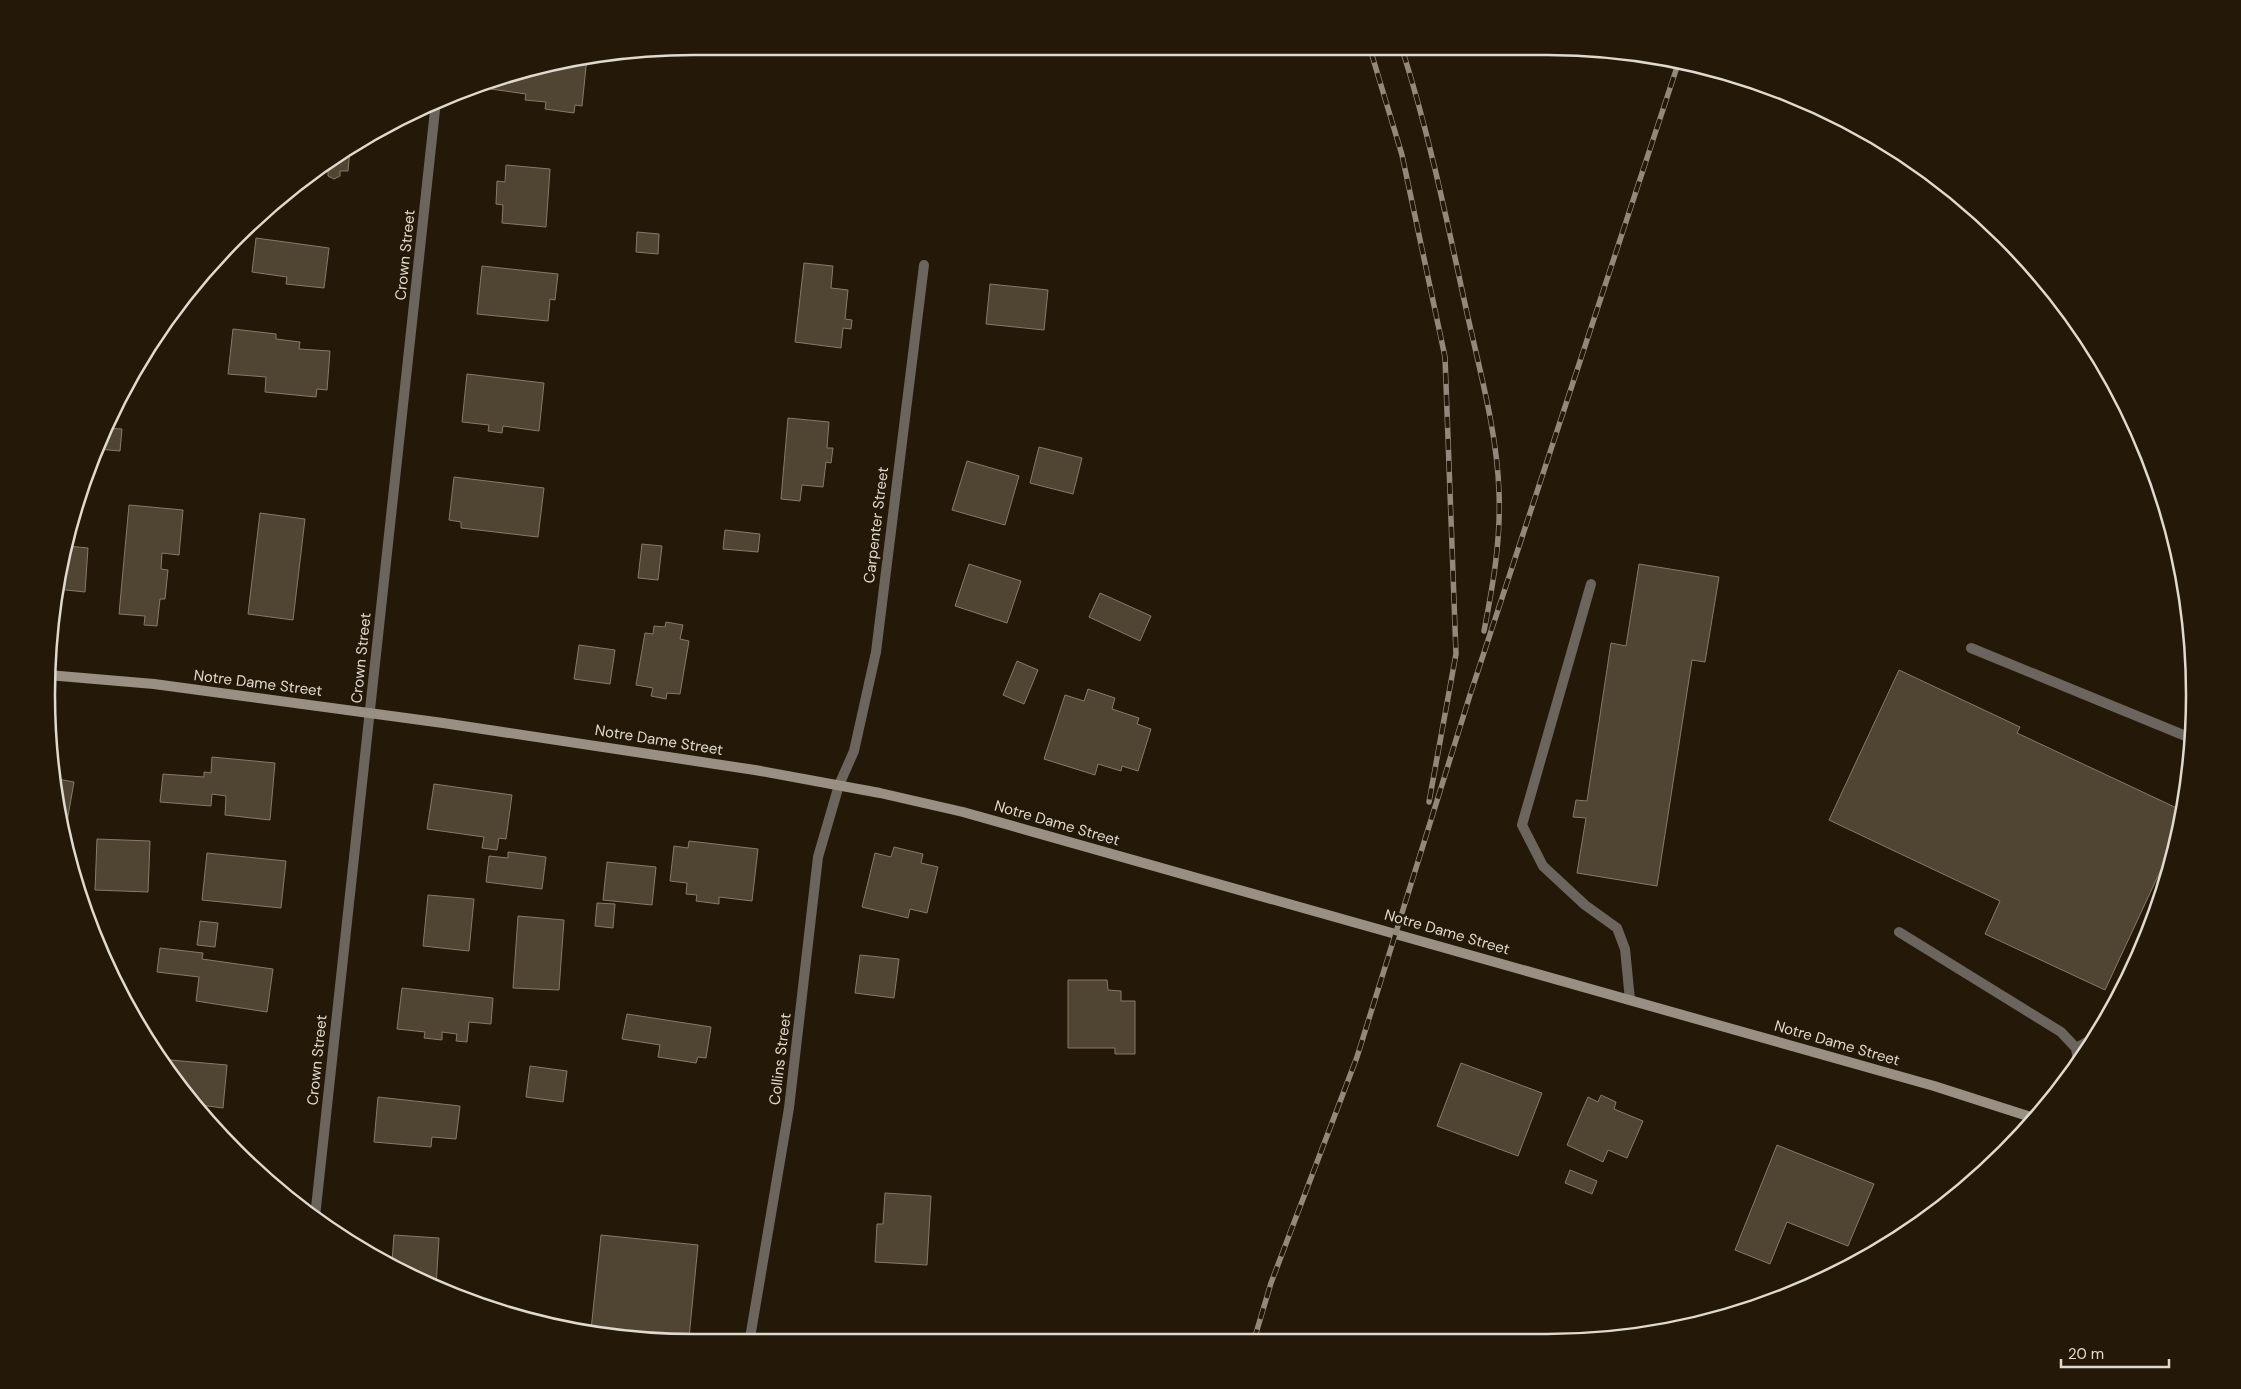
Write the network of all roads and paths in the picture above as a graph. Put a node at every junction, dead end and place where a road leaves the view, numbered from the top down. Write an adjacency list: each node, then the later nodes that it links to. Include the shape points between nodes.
1 (435, 111): 6 (street, Crown Street)
2 (924, 265): 8 (street, Carpenter Street, via 876,652 854,751)
3 (1591, 584): 10 (street, via 1522,825 1543,866 1585,906 1617,928 1625,949)
4 (1971, 648): 7 (street)
5 (55, 676): 6 (main road, Notre Dame Street, via 154,684)
6 (370, 713): 8 (main road, Notre Dame Street); 15 (street, Crown Street)
7 (2185, 737)
8 (839, 785): 10 (main road, Notre Dame Street, via 964,812); 16 (street, Collins Street, via 818,857 789,1108)
9 (1899, 932): 12 (street, via 2061,1032)
10 (1630, 1000): 14 (main road, Notre Dame Street, via 1934,1086)
11 (2081, 1045): 12 (street)
12 (2076, 1048): 13 (street)
13 (2077, 1052)
14 (2027, 1116)
15 (316, 1210)
16 (751, 1334)

